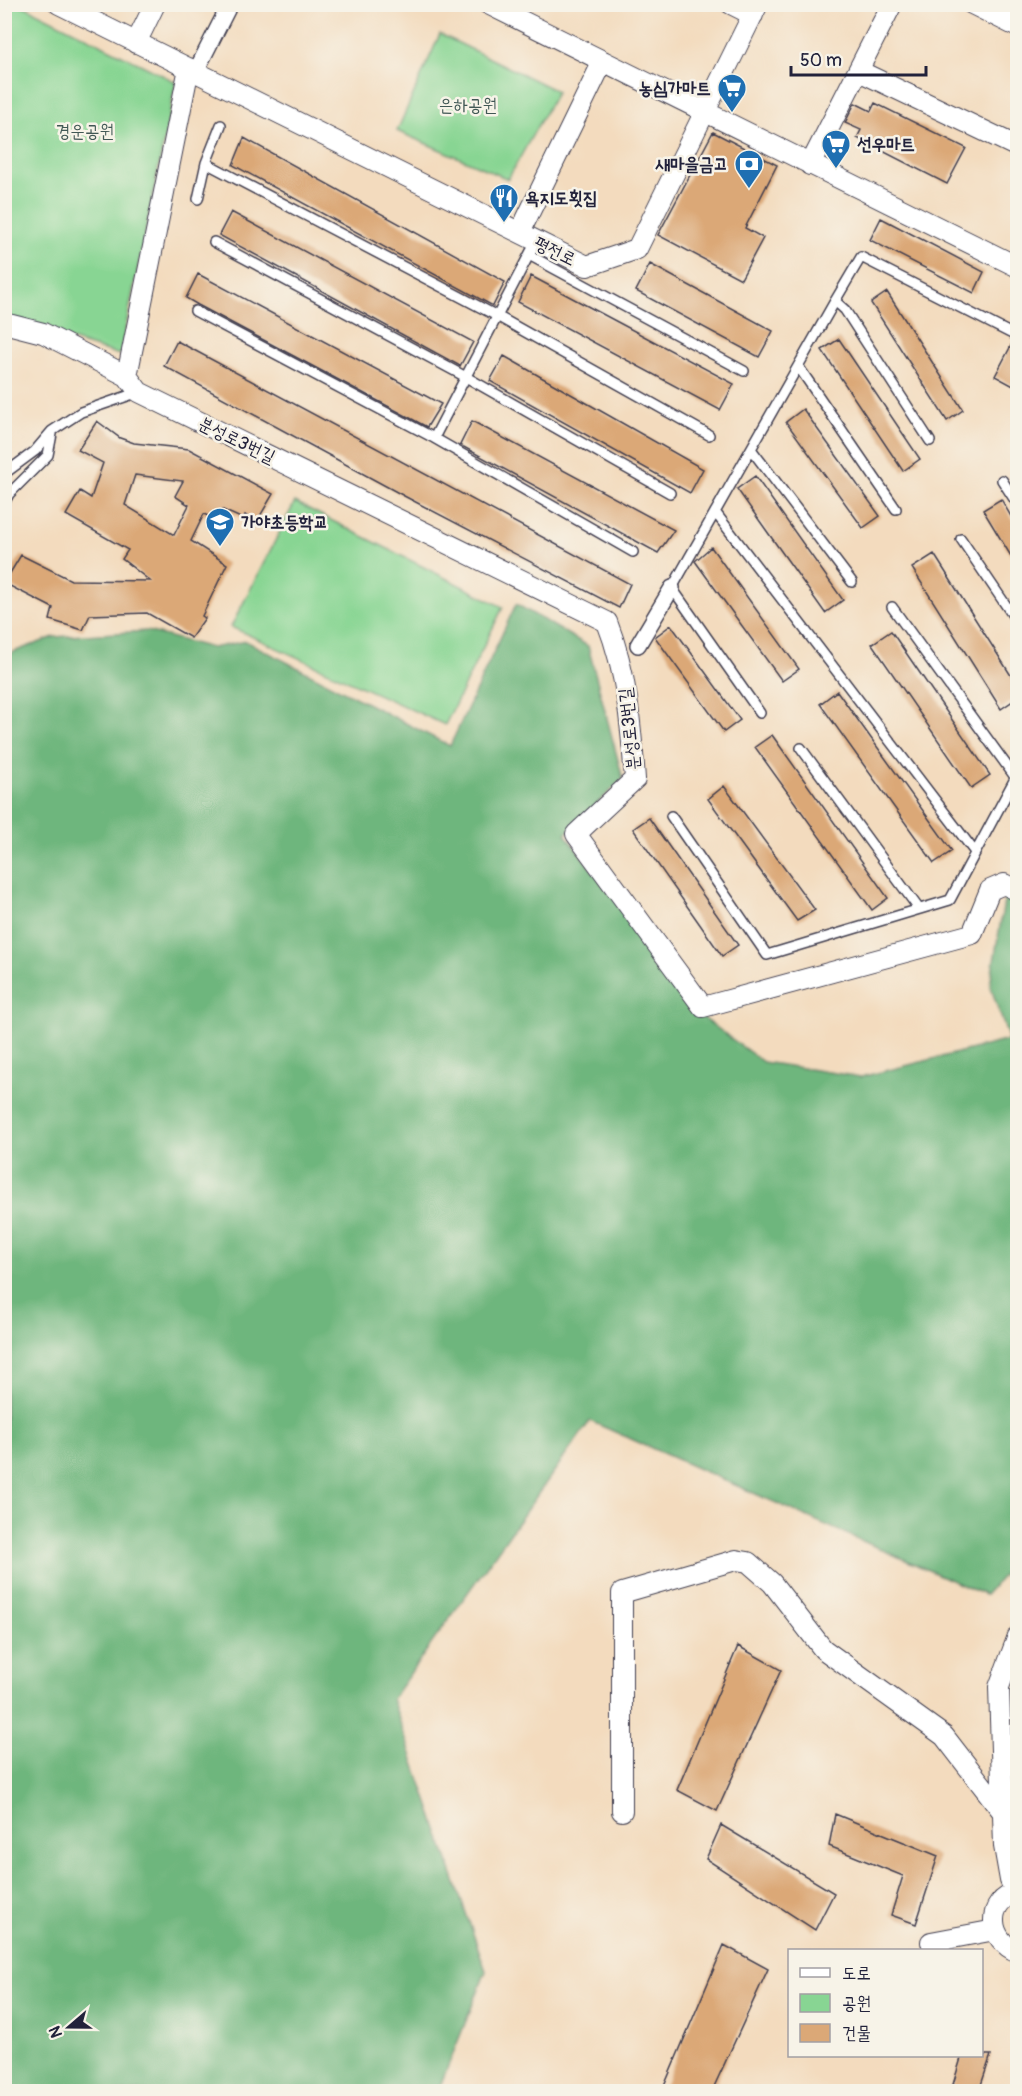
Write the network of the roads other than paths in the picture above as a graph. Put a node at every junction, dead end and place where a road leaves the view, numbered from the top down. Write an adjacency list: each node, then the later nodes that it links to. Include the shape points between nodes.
1 (59, 4): 10 (street, 평전로)
2 (155, 4): 10 (street)
3 (230, 4): 12 (street)
4 (488, 4): 11 (street)
5 (731, 4): 8 (street)
6 (892, 4): 13 (street)
7 (972, 4): 9 (street)
8 (755, 10): 14 (street, 평전로)
9 (1017, 27)
10 (136, 43): 12 (street, 평전로)
11 (603, 61): 14 (street); 21 (street)
12 (193, 70): 21 (street, 평전로); 30 (street)
13 (859, 70): 16 (street); 18 (street)
14 (705, 113): 18 (street); 21 (street, 평전로, via 638,249 587,266)
15 (221, 125): 17 (lane)
16 (1017, 147)
17 (206, 164): 19 (lane); 25 (lane)
18 (810, 165): 22 (street)
19 (198, 198)
20 (214, 242): 31 (lane)
21 (528, 243): 25 (lane); 29 (lane)
22 (1017, 267)
23 (835, 301): 27 (lane, via 861,257); 28 (lane); 36 (lane, via 845,310)
24 (195, 311): 35 (lane)
25 (497, 316): 31 (lane); 34 (lane)
26 (4, 323): 30 (street, 분성로3번길, via 44,333)
27 (1017, 337)
28 (798, 366): 37 (lane); 43 (lane)
29 (744, 371)
30 (127, 376): 32 (street, 분성로3번길)
31 (466, 377): 35 (lane); 40 (lane)
32 (139, 392): 33 (lane, via 81,412); 57 (street, 분성로3번길, via 607,622 618,649 631,713 635,779 576,834 703,1007 972,934 990,890 1004,884)
33 (52, 431): 38 (lane, via 35,451); 41 (lane, via 48,455)
34 (709, 435)
35 (434, 438): 46 (lane)
36 (930, 441)
37 (751, 449): 44 (lane); 47 (lane)
38 (4, 474)
39 (1002, 480): 42 (lane)
40 (670, 493)
41 (4, 503)
42 (1017, 505)
43 (896, 509)
44 (715, 512): 48 (lane); 56 (lane)
45 (961, 539): 50 (lane)
46 (633, 552)
47 (852, 582)
48 (672, 588): 51 (street); 52 (lane)
49 (892, 607): 54 (lane)
50 (1017, 623)
51 (638, 645)
52 (760, 713)
53 (801, 748): 58 (lane)
54 (1016, 777): 56 (lane)
55 (671, 816): 58 (lane, via 767,955)
56 (974, 851): 58 (lane, via 950,900)
57 (1017, 891)
58 (919, 909)
59 (1017, 1636): 61 (street, via 999,1687)
60 (622, 1811): 61 (street, via 622,1593 736,1560 748,1562 772,1583 823,1649 944,1736)
61 (1010, 1812): 62 (street, via 1004,1846)
62 (1016, 1892): 63 (street, via 998,1904)
63 (994, 1930): 64 (street); 65 (street, via 1000,1942)
64 (931, 1942)
65 (1017, 1952)

